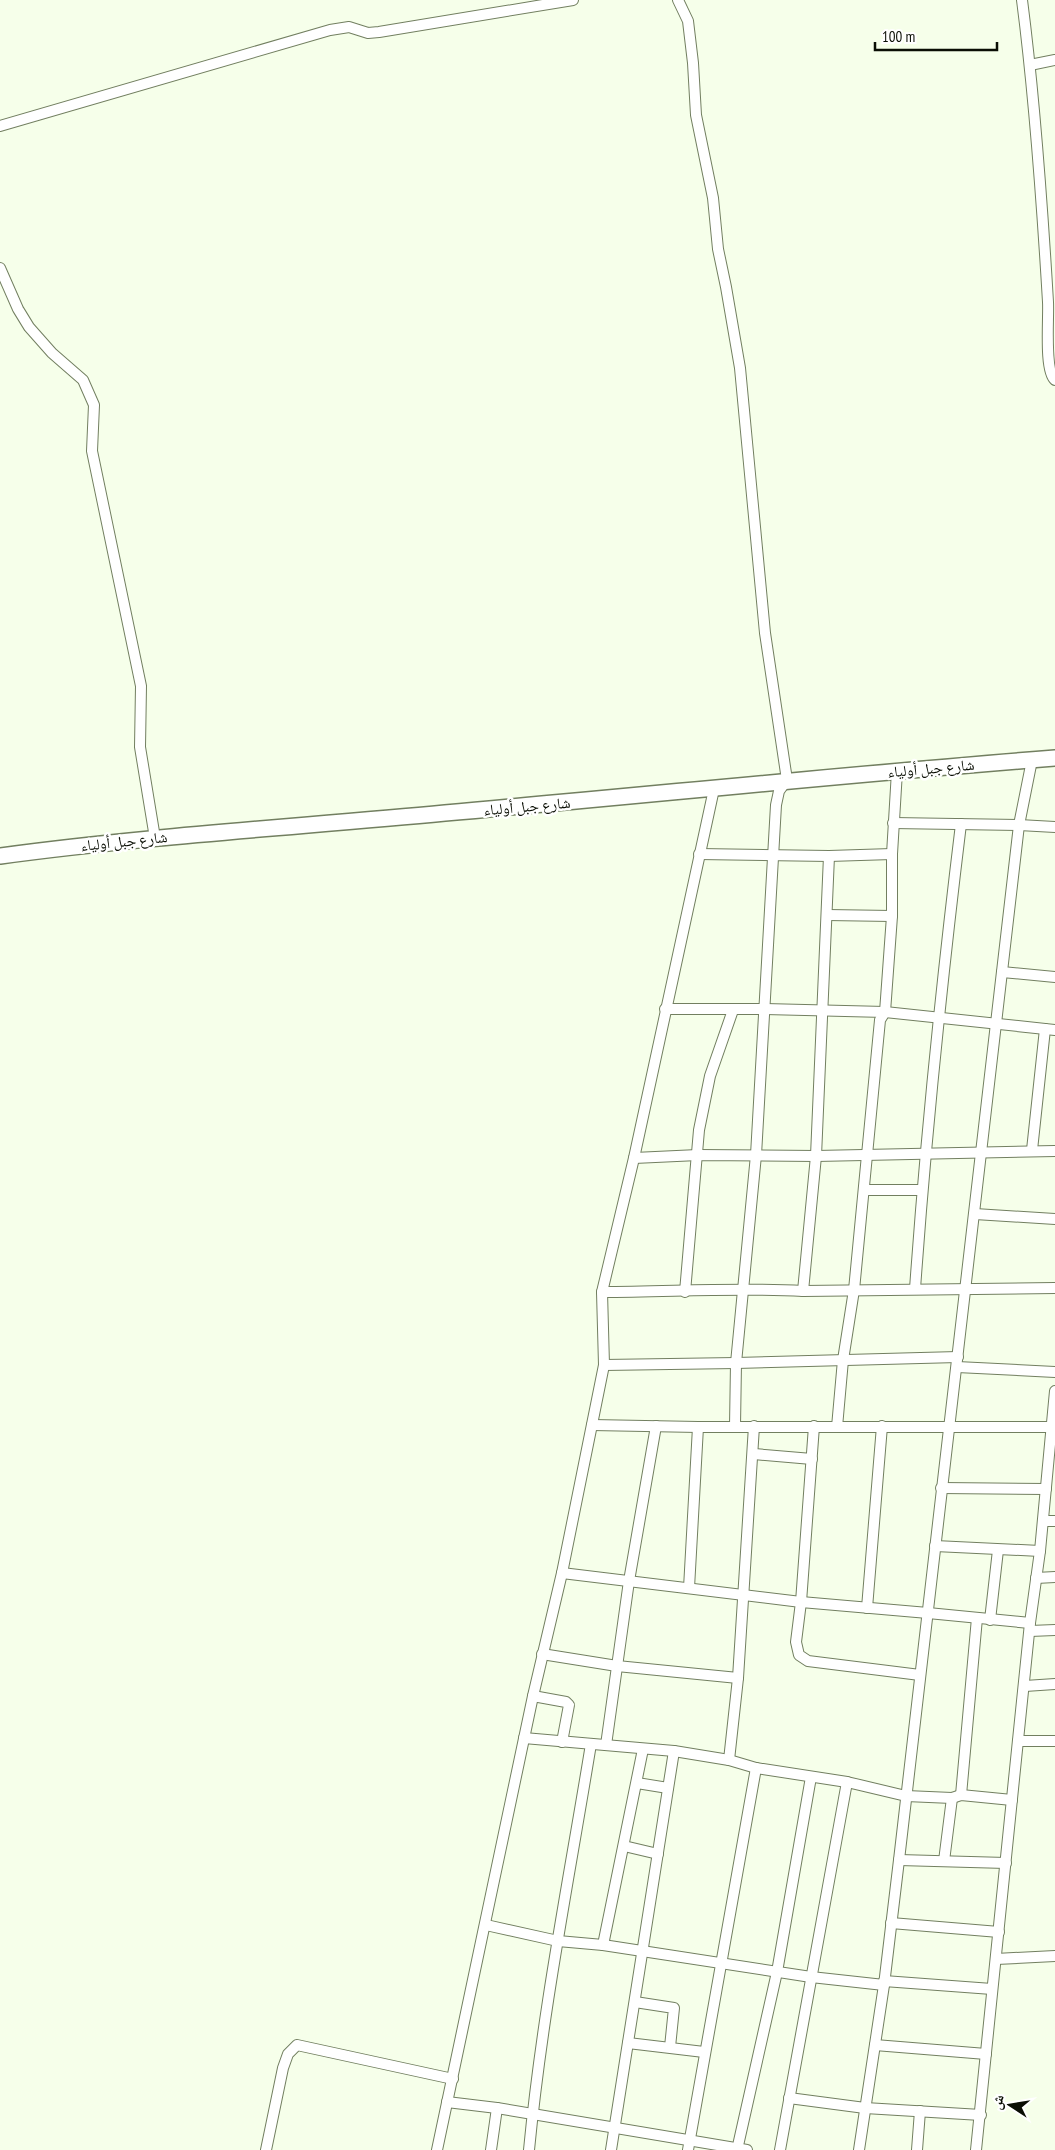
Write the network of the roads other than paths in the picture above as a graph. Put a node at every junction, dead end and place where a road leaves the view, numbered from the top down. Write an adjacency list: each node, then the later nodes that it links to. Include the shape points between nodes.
1 (573, 0): 6 (street, via 379,32 368,33 349,27 330,30)
2 (678, 0): 12 (street, via 688,21 696,114 740,368 765,633)
3 (1022, 0): 5 (street)
4 (1055, 60): 5 (street)
5 (1030, 64): 8 (street, via 1047,294 1049,367)
6 (0, 126)
7 (0, 268): 18 (street, via 29,327 83,380 94,404 93,458 141,686 140,747)
8 (1055, 380)
9 (1055, 758): 10 (highway, شارع جبل أولياء)
10 (1032, 760): 11 (highway, شارع جبل أولياء); 16 (street)
11 (897, 771): 12 (highway, شارع جبل أولياء); 14 (street)
12 (787, 780): 13 (highway, شارع جبل أولياء); 21 (street, via 779,791 776,805)
13 (714, 789): 18 (highway, شارع جبل أولياء); 19 (street)
14 (893, 824): 15 (street); 20 (street)
15 (961, 824): 16 (street); 33 (street)
16 (1019, 824): 17 (street); 26 (street)
17 (1055, 827)
18 (155, 838): 22 (highway, شارع جبل أولياء)
19 (699, 854): 21 (street); 28 (street)
20 (892, 854): 23 (street); 25 (street)
21 (773, 855): 23 (street); 29 (street)
22 (0, 856)
23 (829, 856): 24 (street)
24 (828, 915): 25 (street); 31 (street)
25 (892, 916): 32 (street)
26 (1002, 972): 27 (street); 34 (street)
27 (1055, 977)
28 (666, 1009): 30 (street); 44 (street)
29 (765, 1009): 30 (street); 31 (street); 42 (street)
30 (733, 1010): 41 (street, via 710,1076 699,1130)
31 (823, 1010): 32 (street); 43 (street)
32 (885, 1012): 33 (street); 40 (street, via 880,1020)
33 (938, 1018): 34 (street); 39 (street)
34 (996, 1023): 35 (street); 38 (street)
35 (1050, 1030): 36 (street)
36 (1032, 1150): 37 (street); 38 (street)
37 (1055, 1151)
38 (981, 1152): 39 (street); 47 (street)
39 (925, 1153): 40 (street); 46 (street)
40 (868, 1154): 43 (street); 45 (street)
41 (698, 1155): 42 (street); 44 (street); 56 (street)
42 (756, 1155): 43 (street); 52 (street)
43 (816, 1156): 54 (street)
44 (634, 1158): 55 (street)
45 (865, 1190): 46 (street); 53 (street)
46 (922, 1190): 51 (street)
47 (975, 1214): 48 (street); 49 (street)
48 (1055, 1219)
49 (966, 1288): 50 (street); 51 (street); 57 (street)
50 (1055, 1288)
51 (915, 1289): 53 (street)
52 (742, 1290): 54 (street); 56 (street); 59 (street)
53 (854, 1290): 54 (street); 58 (street)
54 (804, 1291)
55 (602, 1292): 56 (street); 60 (street)
56 (685, 1292)
57 (958, 1356): 58 (street); 61 (street)
58 (843, 1360): 59 (street); 69 (street)
59 (736, 1364): 60 (street); 66 (street)
60 (604, 1365): 64 (street)
61 (957, 1367): 62 (street); 71 (street)
62 (1055, 1372)
63 (1055, 1391): 73 (street)
64 (592, 1425): 65 (street); 83 (street)
65 (656, 1426): 72 (street); 86 (street)
66 (735, 1426): 67 (street); 72 (street)
67 (754, 1426): 68 (street); 74 (street)
68 (814, 1426): 69 (street); 75 (street)
69 (837, 1426): 70 (street)
70 (882, 1426): 71 (street); 90 (street)
71 (949, 1426): 73 (street); 76 (street)
72 (698, 1427): 87 (street)
73 (1052, 1427): 77 (street)
74 (754, 1454): 75 (street); 88 (street)
75 (812, 1459): 89 (street)
76 (941, 1488): 77 (street); 80 (street)
77 (1046, 1489): 78 (street)
78 (1043, 1521): 79 (street); 82 (street)
79 (1055, 1521)
80 (936, 1546): 81 (street); 91 (street)
81 (998, 1550): 82 (street); 93 (street)
82 (1040, 1551): 85 (street)
83 (562, 1573): 86 (street); 96 (street)
84 (1055, 1577): 85 (street)
85 (1036, 1578): 94 (street)
86 (629, 1581): 87 (street); 97 (street)
87 (689, 1588): 88 (street)
88 (745, 1595): 89 (street); 99 (street)
89 (801, 1602): 90 (street); 98 (street, via 796,1642 799,1655 808,1661)
90 (867, 1608): 91 (street)
91 (928, 1612): 92 (street); 98 (street)
92 (977, 1618): 93 (street); 118 (street)
93 (990, 1620): 94 (street)
94 (1030, 1627): 95 (street); 101 (street)
95 (1055, 1630)
96 (542, 1654): 97 (street); 102 (street)
97 (617, 1666): 99 (street); 108 (street)
98 (920, 1675): 117 (street)
99 (738, 1678): 111 (street)
100 (1055, 1684): 101 (street)
101 (1025, 1686): 104 (street)
102 (533, 1696): 103 (street); 106 (street, via 566,1702 569,1706)
103 (524, 1738): 106 (street); 126 (street)
104 (1018, 1740): 105 (street); 119 (street)
105 (1055, 1741)
106 (562, 1742): 107 (street)
107 (591, 1744): 108 (street); 128 (street)
108 (606, 1745): 109 (street)
109 (643, 1748): 110 (street); 115 (street)
110 (674, 1752): 111 (street); 116 (street)
111 (728, 1760): 112 (street)
112 (756, 1768): 113 (street); 133 (street)
113 (811, 1777): 114 (street); 134 (street)
114 (848, 1782): 117 (street); 135 (street)
115 (637, 1783): 116 (street); 120 (street)
116 (668, 1788): 121 (street)
117 (906, 1796): 118 (street); 122 (street)
118 (956, 1797): 119 (street); 123 (street)
119 (1012, 1800): 124 (street)
120 (624, 1846): 121 (street); 129 (street)
121 (658, 1854): 130 (street)
122 (899, 1860): 123 (street); 125 (street)
123 (944, 1861): 124 (street)
124 (1006, 1863): 127 (street)
125 (891, 1923): 127 (street); 136 (street)
126 (486, 1925): 128 (street); 144 (street)
127 (999, 1932): 132 (street)
128 (558, 1941): 129 (street); 150 (street)
129 (604, 1945): 130 (street)
130 (643, 1952): 133 (street); 138 (street)
131 (1055, 1956): 132 (street)
132 (996, 1959): 137 (street)
133 (720, 1963): 134 (street); 142 (street)
134 (776, 1972): 135 (street); 159 (street)
135 (811, 1978): 136 (street); 145 (street)
136 (884, 1983): 137 (street); 140 (street)
137 (992, 1989): 143 (street)
138 (635, 2002): 139 (street); 141 (street, via 674,2008)
139 (628, 2043): 141 (street); 152 (street)
140 (875, 2045): 143 (street); 148 (street)
141 (670, 2047): 142 (street)
142 (704, 2052): 153 (street)
143 (986, 2054): 151 (street)
144 (453, 2079): 146 (street); 154 (street, via 297,2045 288,2054 283,2068)
145 (789, 2098): 148 (street); 160 (street)
146 (447, 2102): 147 (street); 155 (street)
147 (497, 2108): 150 (street); 156 (street)
148 (865, 2108): 149 (street); 161 (street)
149 (920, 2111): 151 (street); 162 (street)
150 (532, 2114): 152 (street); 157 (street)
151 (981, 2115): 163 (street)
152 (614, 2127): 153 (street); 158 (street)
153 (689, 2145): 159 (street)
154 (266, 2150)
155 (437, 2150)
156 (491, 2150)
157 (529, 2150)
158 (611, 2150)
159 (740, 2150)
160 (780, 2150)
161 (859, 2150)
162 (917, 2150)
163 (976, 2150)

